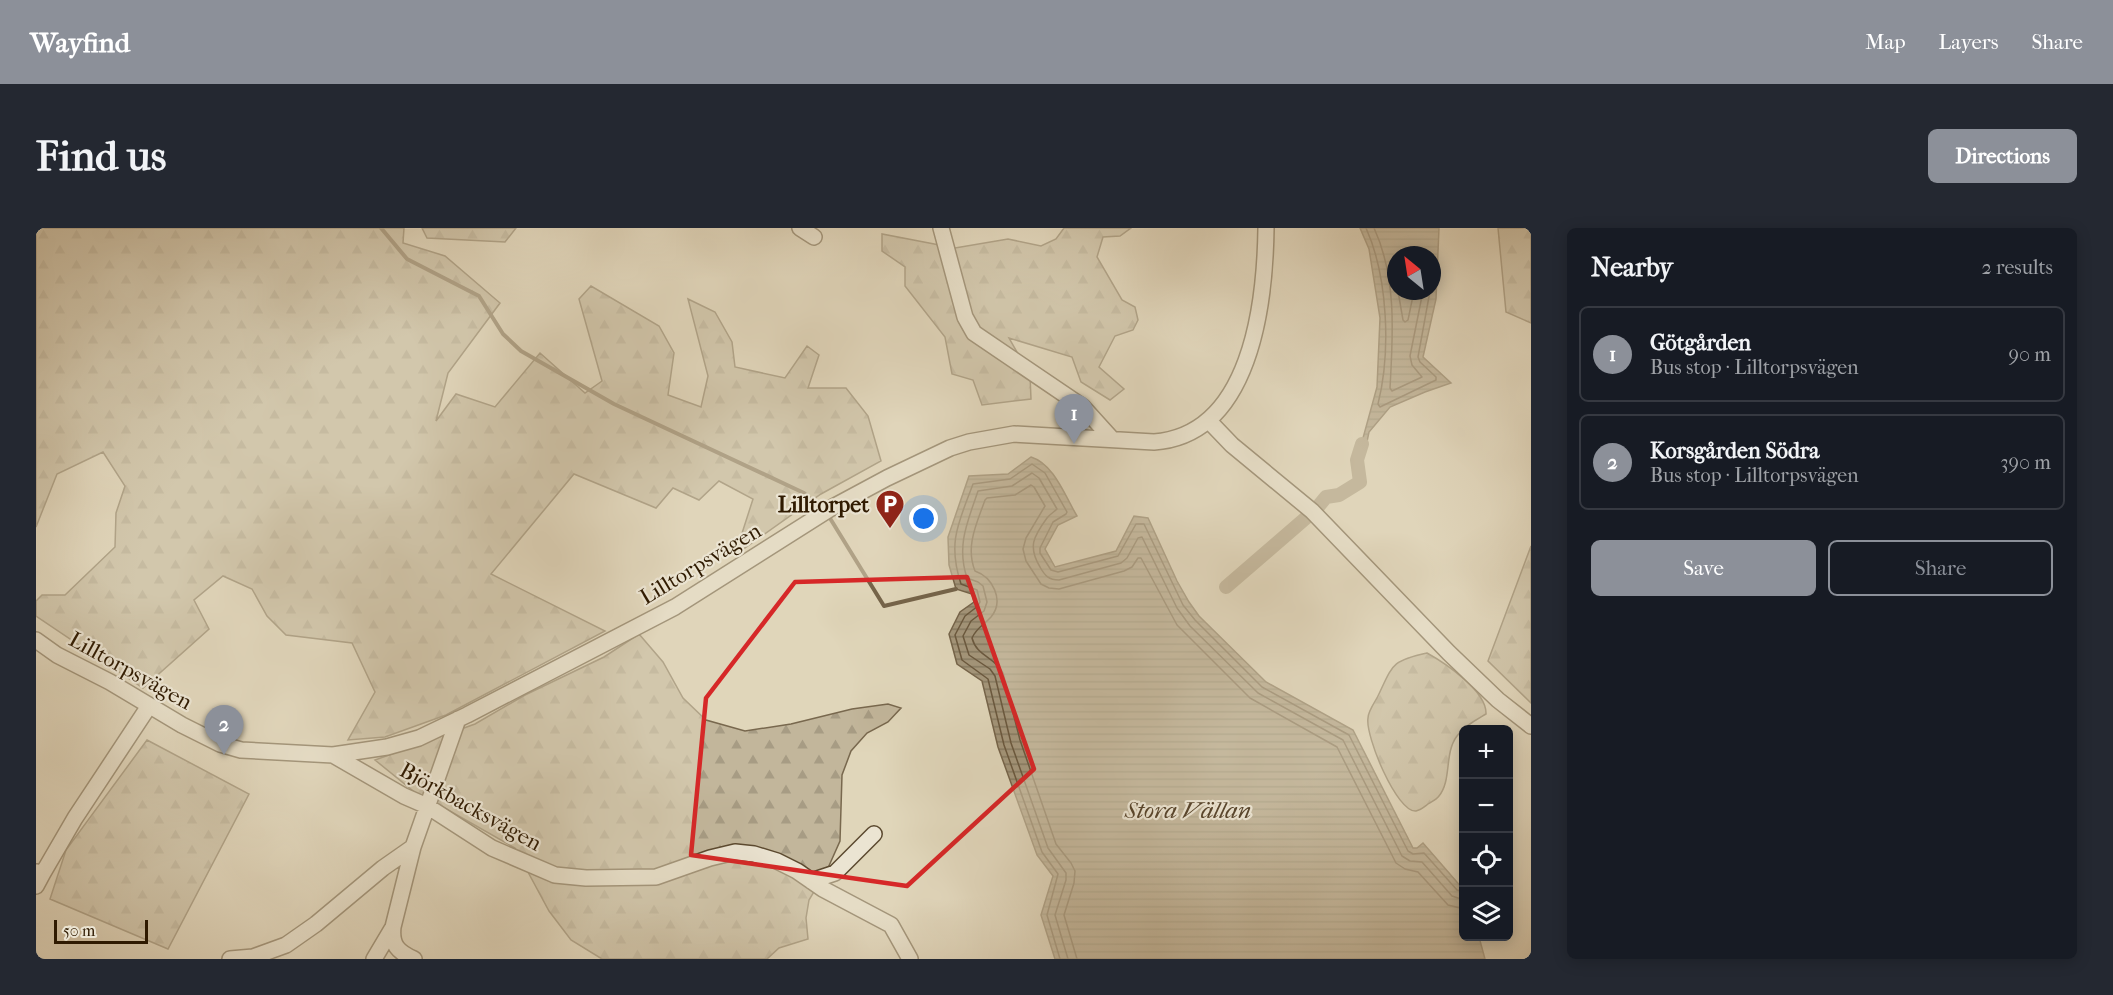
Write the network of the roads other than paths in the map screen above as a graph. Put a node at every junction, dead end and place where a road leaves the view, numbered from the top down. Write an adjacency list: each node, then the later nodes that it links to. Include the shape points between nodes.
1 (800, 228): 4 (street)
2 (941, 228): 6 (street, via 965,317 974,333 1083,407)
3 (1266, 228): 5 (street, Lilltorpsvägen, via 1259,304 1248,354 1233,392)
4 (814, 237)
5 (1208, 420): 6 (street, Lilltorpsvägen, via 1175,439); 10 (street, via 1232,445 1312,511 1449,653)
6 (1112, 439): 9 (street, Lilltorpsvägen, via 1014,434 969,442 839,510 675,607)
7 (36, 640): 8 (street, Lilltorpsvägen)
8 (149, 706): 11 (street, Lilltorpsvägen, via 220,744 241,750); 15 (street)
9 (458, 720): 11 (street, Lilltorpsvägen, via 400,744); 12 (street)
10 (1531, 726)
11 (333, 755): 12 (street, Björkbacksvägen)
12 (427, 806): 14 (street); 16 (street, Björkbacksvägen, via 492,848 555,875 656,878 710,858 742,852 777,861)
13 (874, 834): 16 (street, via 835,873)
14 (413, 848): 17 (street); 18 (street, via 286,945 253,957)
15 (38, 877)
16 (811, 881): 21 (street, Björkbacksvägen, via 891,925)
17 (393, 927): 19 (street); 20 (street, via 394,944)
18 (230, 959)
19 (374, 959)
20 (414, 959)
21 (910, 959)

